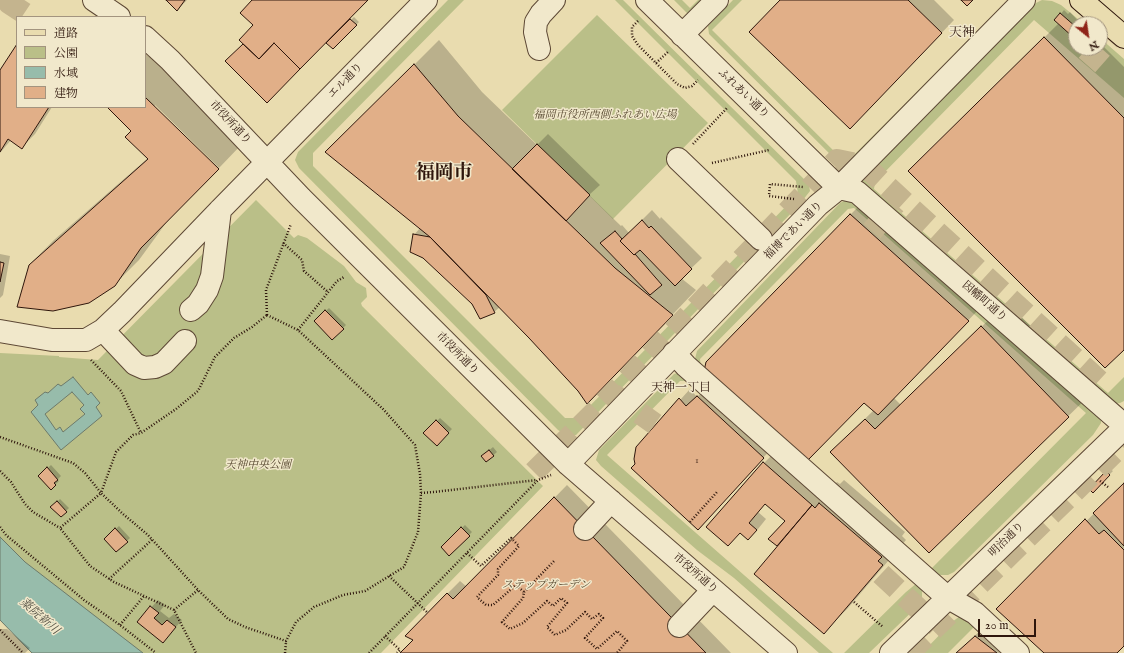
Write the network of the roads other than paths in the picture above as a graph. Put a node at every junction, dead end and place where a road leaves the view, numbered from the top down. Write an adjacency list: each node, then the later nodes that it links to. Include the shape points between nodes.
1 (94, 0): 8 (street)
2 (426, 0): 13 (street, エル通り)
3 (554, 0): 12 (street, via 536,22 535,32)
4 (647, 0): 11 (street, ふれあい通り)
5 (717, 0): 11 (street)
6 (1024, 0): 15 (street, 福博であい通り)
7 (1081, 0): 9 (main road)
8 (118, 16)
9 (1124, 37)
10 (146, 38): 13 (street, 市役所通り)
11 (676, 43): 15 (street, ふれあい通り)
12 (539, 49)
13 (267, 162): 16 (street, エル通り); 25 (street, 市役所通り)
14 (686, 166): 17 (street)
15 (839, 188): 22 (street, 福博であい通り, via 818,205); 23 (street, 因幡町通り, via 857,192)
16 (220, 210): 18 (street, via 212,276 207,290); 20 (street, エル通り, via 122,312)
17 (761, 239)
18 (191, 310)
19 (0, 331): 20 (street, via 52,340)
20 (94, 335): 21 (street, via 144,368 164,363)
21 (185, 341)
22 (674, 354): 25 (street, 福博であい通り); 29 (street)
23 (1124, 425)
24 (1124, 428): 29 (street, 明治通り)
25 (568, 464): 26 (street, 市役所通り)
26 (611, 501): 27 (street); 28 (street, 市役所通り)
27 (585, 529)
28 (713, 590): 30 (street); 31 (street, 市役所通り)
29 (947, 597): 32 (street, 明治通り); 33 (street, via 975,613)
30 (679, 626)
31 (786, 653)
32 (891, 653)
33 (1018, 653)

